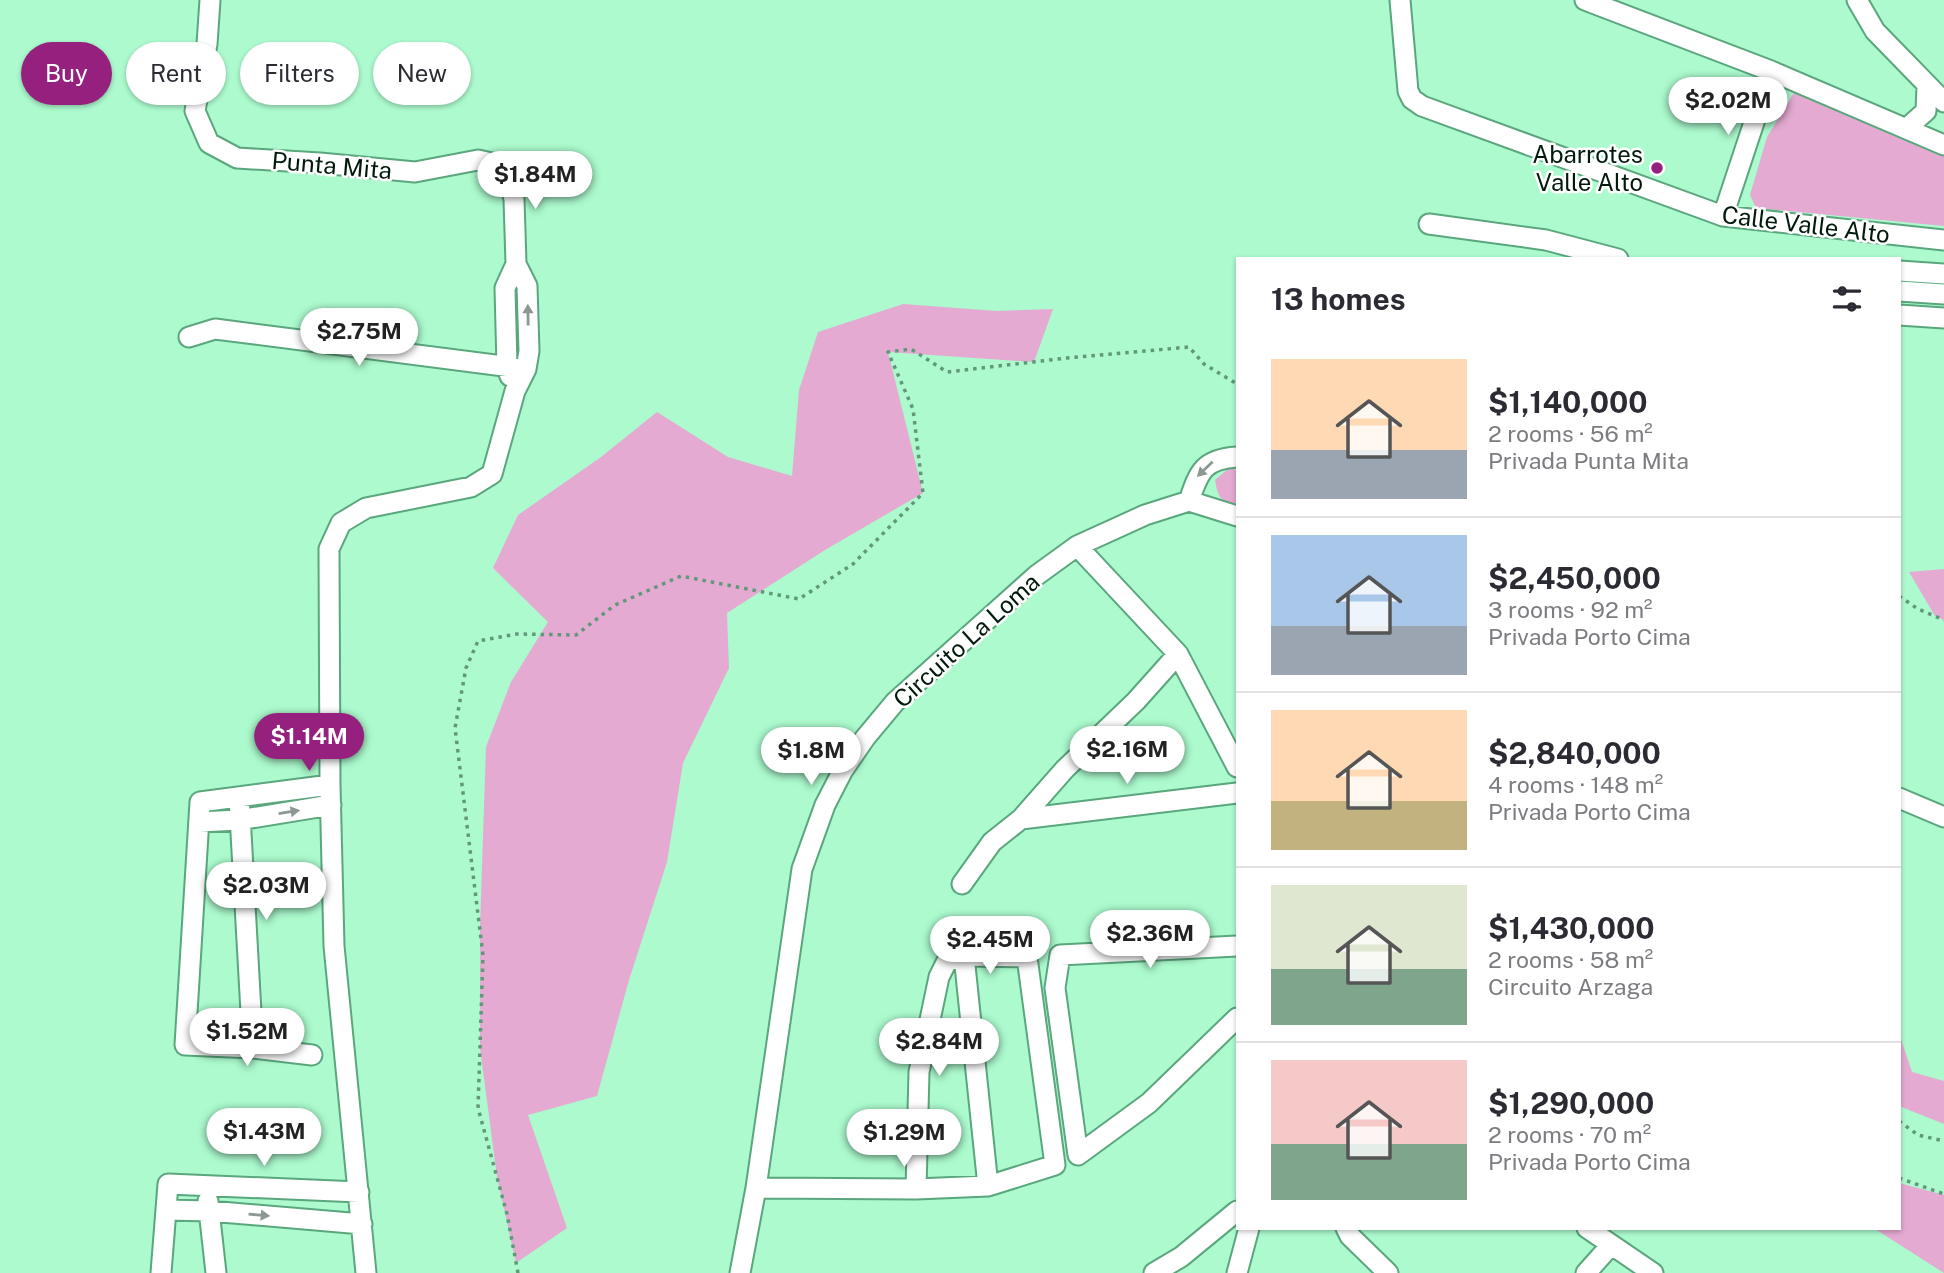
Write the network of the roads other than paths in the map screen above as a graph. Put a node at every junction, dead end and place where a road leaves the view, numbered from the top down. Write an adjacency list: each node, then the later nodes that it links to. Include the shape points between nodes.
1 (210, 0): 21 (street, Punta Mita, via 195,111 209,142 237,158 415,172 478,160 505,166 514,199 516,264 505,288)
2 (1400, 0): 10 (street, Calle Valle Alto, via 1408,90 1422,106)
3 (1585, 0): 5 (street)
4 (1857, 0): 6 (street, via 1875,31)
5 (1771, 71): 8 (street); 10 (street)
6 (1927, 86): 7 (street); 8 (street, via 1926,111)
7 (1944, 102)
8 (1907, 128): 9 (street)
9 (1944, 145)
10 (1723, 216): 12 (street, Calle Valle Alto)
11 (1429, 224): 13 (street, via 1546,240)
12 (1944, 240)
13 (1610, 257)
14 (1901, 271): 15 (street)
15 (1944, 274)
16 (1901, 291): 17 (street)
17 (1944, 294)
18 (1901, 315): 19 (street)
19 (1944, 318)
20 (189, 337): 21 (street, via 215,329)
21 (516, 368): 29 (street, Punta Mita, via 515,391 492,474 471,487 366,508 341,523 328,549)
22 (1236, 457): 23 (street, one-way to 23, via 1219,458 1207,465 1197,477)
23 (1189, 501): 24 (street); 25 (street, Circuito La Loma)
24 (1236, 517)
25 (1077, 546): 26 (street); 44 (street, Circuito La Loma, via 1037,575 895,702 864,738 825,804 802,869)
26 (1178, 654): 27 (street); 33 (street)
27 (1236, 765)
28 (1236, 793): 33 (street)
29 (330, 795): 30 (street); 34 (street, one-way to 29); 46 (street, via 334,946)
30 (239, 797): 34 (street); 35 (street, via 200,802)
31 (1901, 799): 32 (street)
32 (1944, 817)
33 (1021, 819): 36 (street, via 992,842)
34 (239, 820): 35 (street); 40 (street)
35 (199, 822): 40 (street, via 185,1045)
36 (962, 884)
37 (1236, 946): 39 (street, via 1060,955 1055,988 1078,1155 1149,1103)
38 (964, 956): 43 (street); 43 (street, via 1027,957 1055,1165); 45 (street, via 947,961 939,977 919,1072)
39 (1236, 1019)
40 (253, 1048): 41 (street)
41 (312, 1055)
42 (206, 1185): 46 (street); 47 (street, via 167,1184); 48 (street)
43 (988, 1186): 45 (street)
44 (756, 1188): 45 (street); 59 (street, Circuito La Loma)
45 (916, 1189)
46 (359, 1192): 50 (street)
47 (166, 1210): 48 (street); 56 (street)
48 (209, 1211): 50 (street, one-way to 50); 57 (street)
49 (1236, 1211): 55 (street)
50 (362, 1224): 58 (street)
51 (1248, 1230): 60 (street)
52 (1347, 1230): 61 (street)
53 (1590, 1230): 54 (street)
54 (1611, 1245): 62 (street); 63 (street)
55 (1156, 1272)
56 (161, 1273)
57 (216, 1273)
58 (366, 1273)
59 (740, 1273)
60 (1237, 1273)
61 (1388, 1273)
62 (1586, 1273)
63 (1653, 1273)

